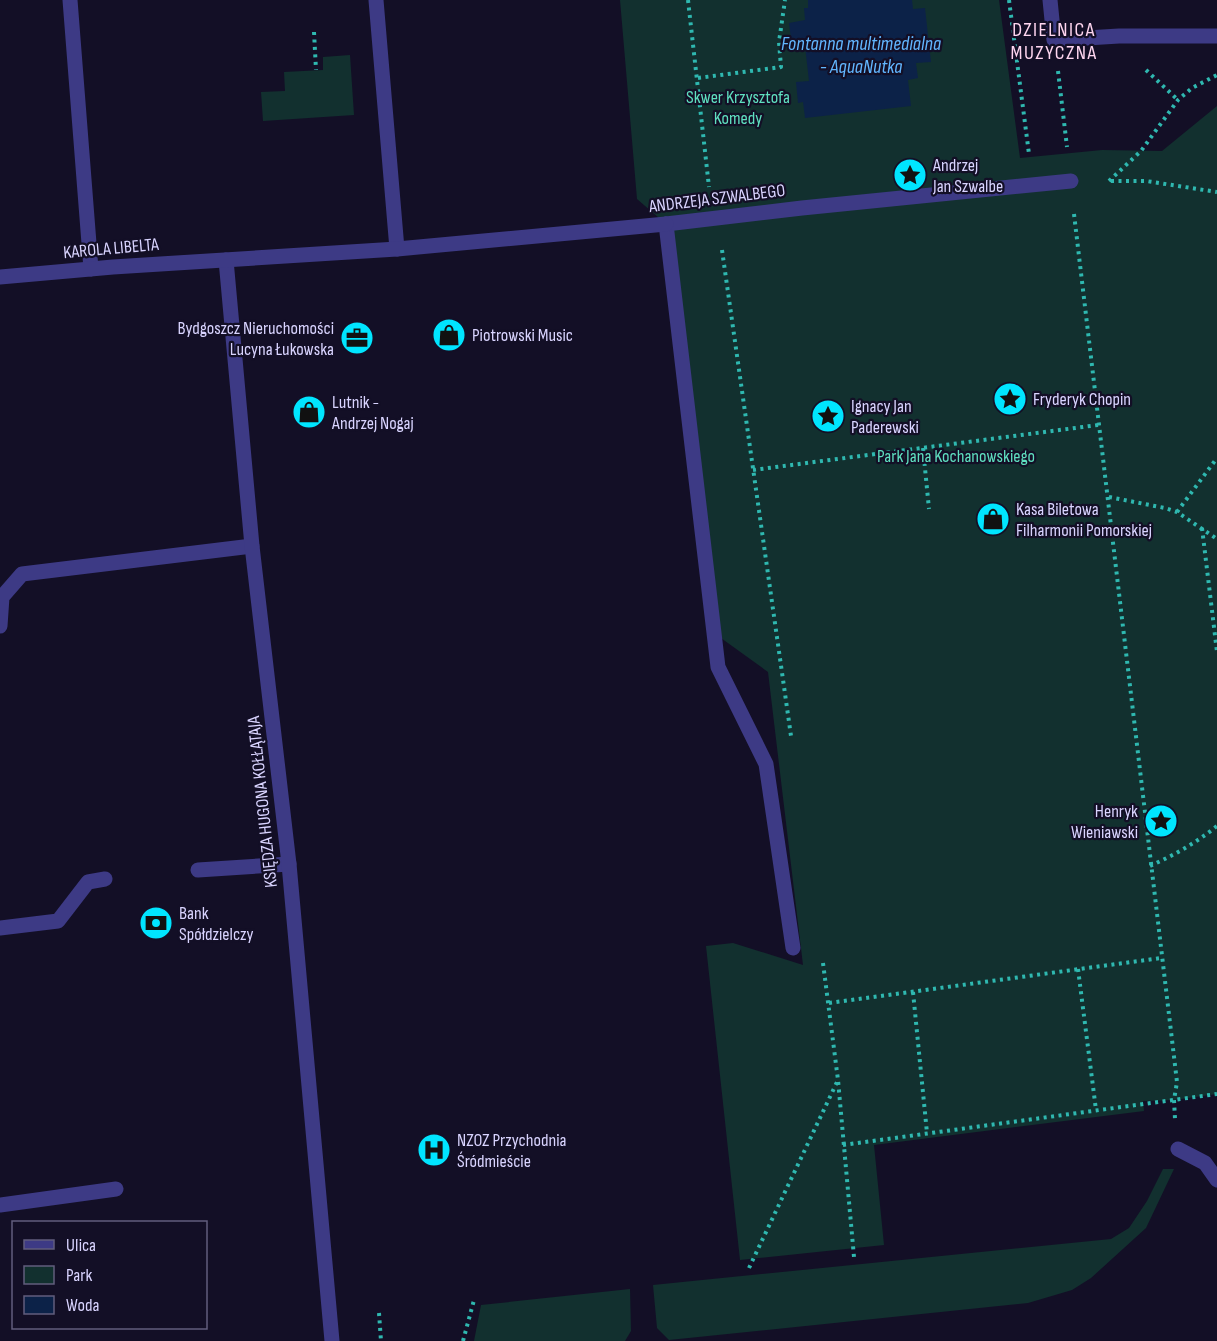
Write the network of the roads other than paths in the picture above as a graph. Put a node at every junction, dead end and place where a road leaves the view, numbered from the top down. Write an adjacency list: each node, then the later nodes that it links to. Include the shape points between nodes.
1 (70, 0): 9 (street)
2 (376, 0): 7 (street)
3 (1050, 0): 4 (street, via 1054,40)
4 (1217, 36)
5 (1071, 181): 6 (street, ANDRZEJA SZWALBEGO)
6 (666, 224): 7 (street, ANDRZEJA SZWALBEGO); 17 (street, via 718,667 766,764)
7 (397, 249): 8 (street, ANDRZEJA SZWALBEGO)
8 (226, 260): 9 (street, KAROLA LIBELTA); 11 (street, KSIĘDZA HUGONA KOŁŁĄTAJA)
9 (91, 269): 10 (street, KAROLA LIBELTA)
10 (0, 277)
11 (252, 546): 12 (street, via 22,574 2,597); 13 (street, KSIĘDZA HUGONA KOŁŁĄTAJA)
12 (0, 627)
13 (289, 864): 14 (street); 22 (street, KSIĘDZA HUGONA KOŁŁĄTAJA)
14 (198, 870)
15 (105, 879): 16 (street, via 88,882 58,921)
16 (0, 928)
17 (793, 948)
18 (1178, 1149): 19 (street, via 1205,1163)
19 (1217, 1180)
20 (116, 1189): 21 (street)
21 (0, 1205)
22 (332, 1341)

